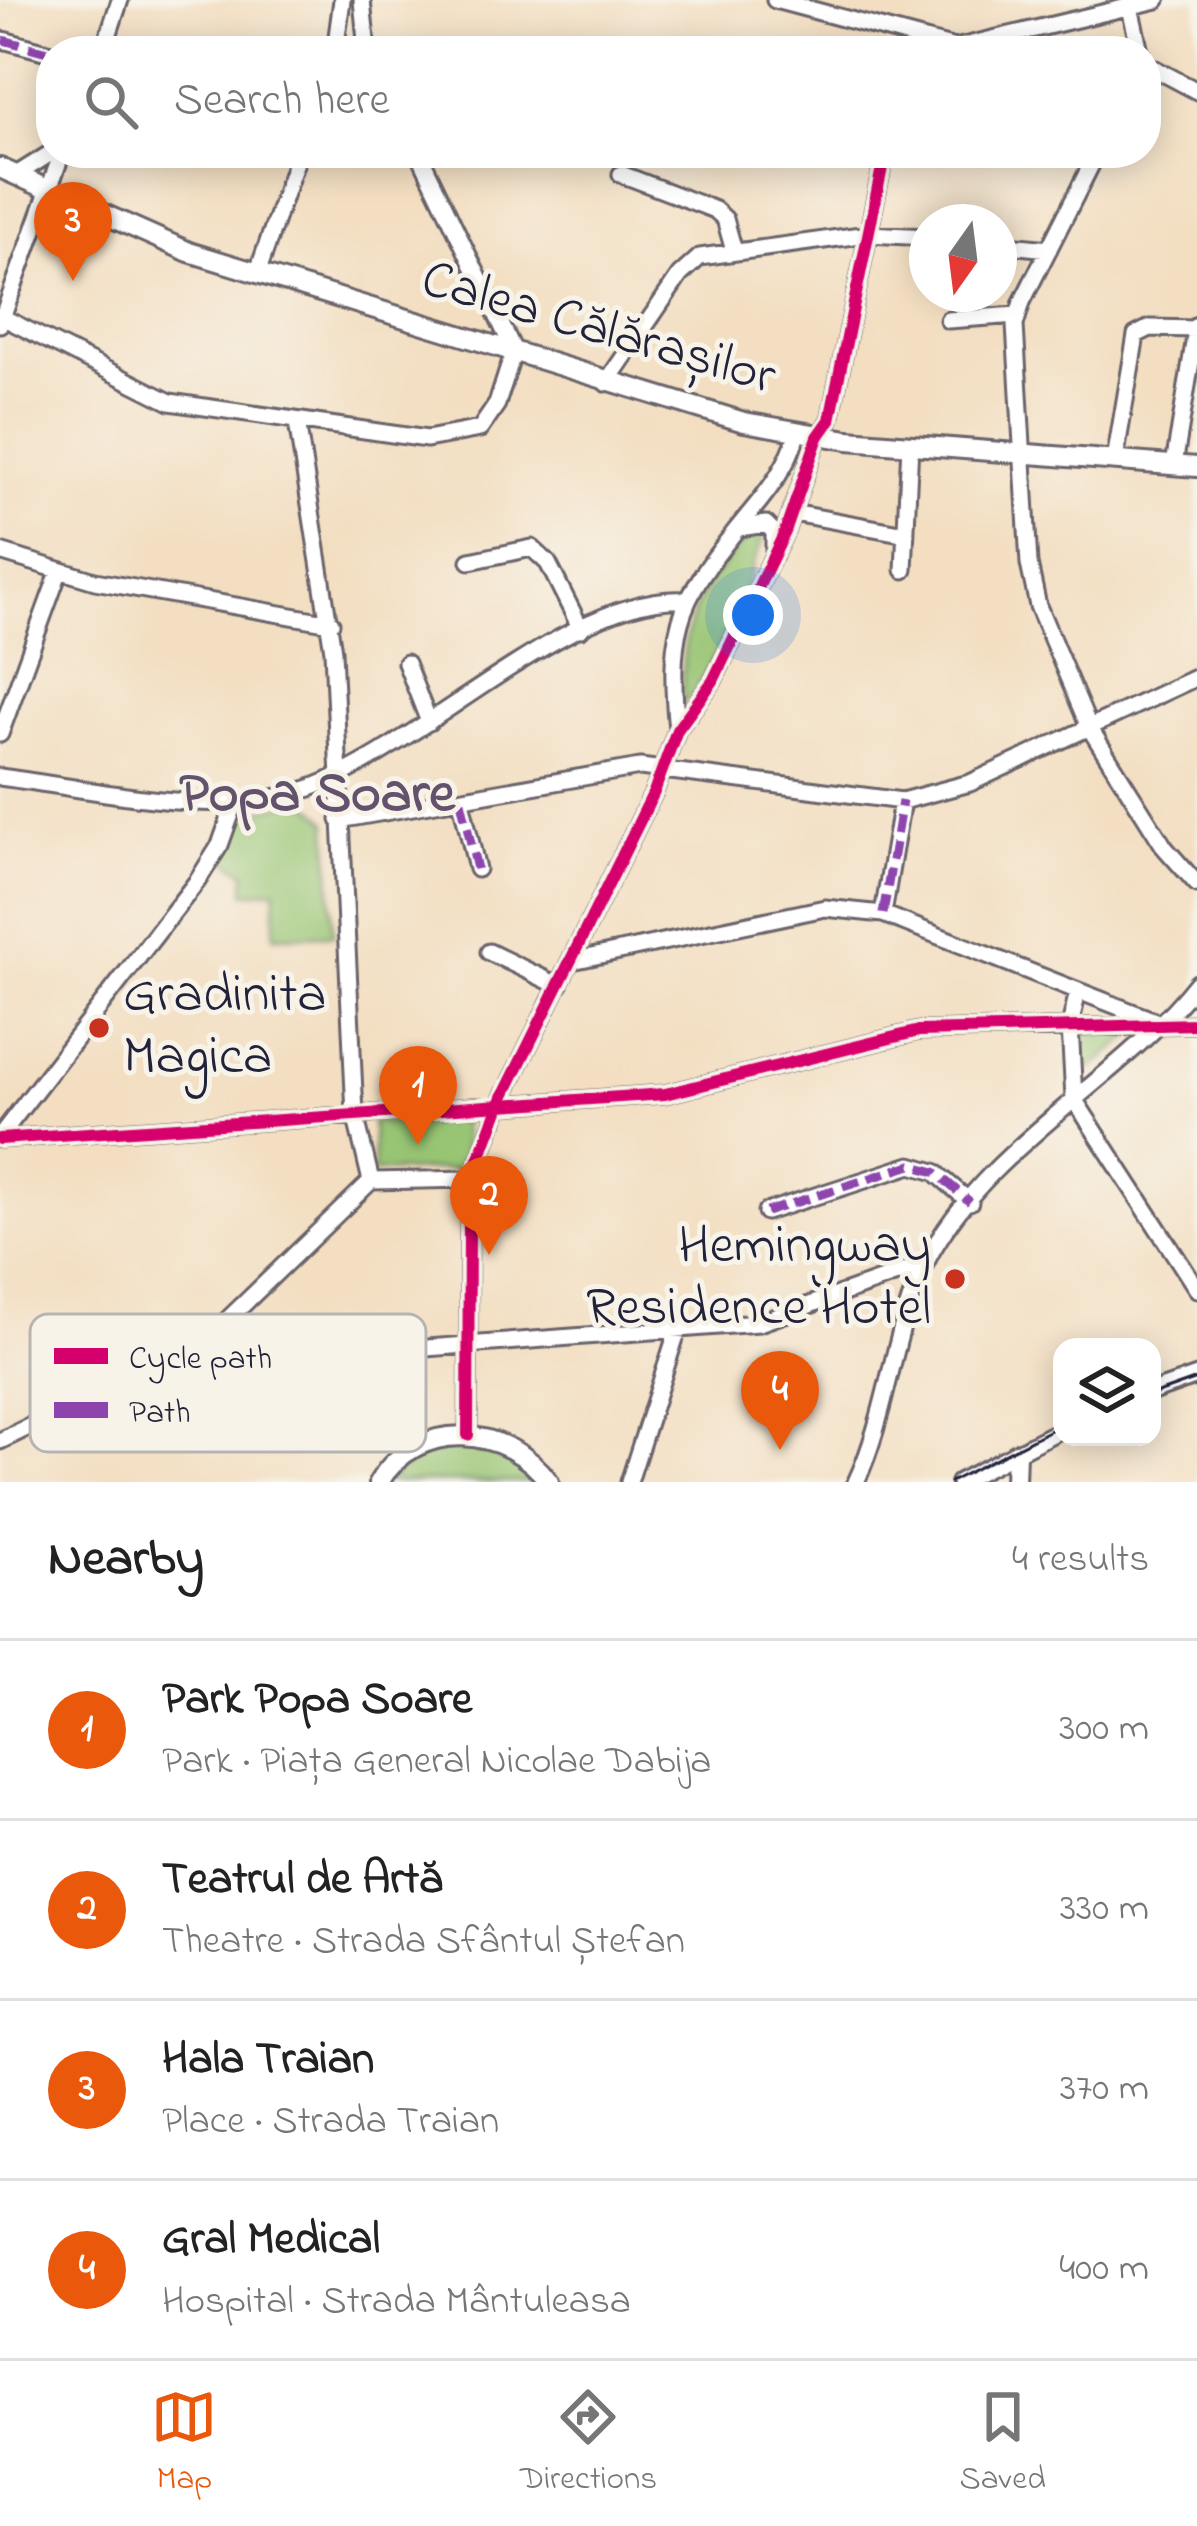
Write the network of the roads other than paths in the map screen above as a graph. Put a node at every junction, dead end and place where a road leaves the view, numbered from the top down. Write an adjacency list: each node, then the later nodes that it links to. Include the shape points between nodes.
1 (120, 0): 7 (street)
2 (342, 0): 8 (street)
3 (362, 0): 9 (street)
4 (775, 0): 10 (street)
5 (1157, 0): 6 (street)
6 (1128, 4): 11 (street); 12 (street)
7 (108, 36)
8 (338, 36)
9 (364, 36)
10 (882, 36)
11 (1007, 36)
12 (1136, 36)
13 (3, 40): 14 (street)
14 (36, 48)
15 (1161, 72): 16 (street)
16 (1197, 91)
17 (36, 160): 23 (street)
18 (55, 168): 25 (street)
19 (294, 168): 31 (street)
20 (427, 168): 36 (street)
21 (882, 168): 26 (street)
22 (1090, 168): 29 (street)
23 (8, 172): 25 (main road, Calea Călărașilor)
24 (621, 174): 30 (street, via 716,210)
25 (46, 189): 31 (main road, Calea Călărașilor, via 163,243); 33 (street)
26 (868, 234): 27 (street); 30 (street); 40 (street, via 830,420)
27 (909, 236)
28 (1017, 246): 29 (street)
29 (1049, 249): 32 (street)
30 (734, 251): 37 (street, via 690,264)
31 (257, 274): 36 (main road, Calea Călărașilor)
32 (1017, 315): 34 (street); 42 (street)
33 (1, 319): 38 (street, via 145,393)
34 (948, 320)
35 (1197, 327): 43 (street, via 1136,334); 44 (street)
36 (514, 354): 37 (main road, Calea Călărașilor); 38 (street, via 490,418 463,436 382,436)
37 (606, 382): 39 (main road, Calea Călărașilor)
38 (297, 422): 55 (street)
39 (796, 434): 40 (main road, Calea Călărașilor); 47 (street, via 787,462)
40 (818, 437): 41 (main road, Calea Călărașilor); 46 (street)
41 (910, 444): 42 (main road, Calea Călărașilor); 48 (street)
42 (1023, 453): 43 (main road, Calea Călărașilor); 62 (street, via 1032,585)
43 (1115, 460): 44 (main road, Calea Călărașilor)
44 (1174, 465): 45 (main road, Calea Călărașilor)
45 (1197, 467)
46 (793, 513): 48 (street); 50 (street)
47 (737, 529): 50 (street, via 766,524); 54 (street)
48 (906, 533): 52 (street)
49 (0, 552): 53 (street)
50 (774, 555): 60 (street)
51 (470, 561): 56 (street, via 532,548)
52 (904, 570)
53 (58, 572): 55 (street); 64 (street)
54 (685, 600): 56 (street, via 647,603); 59 (street)
55 (331, 623): 66 (street)
56 (581, 629): 61 (street)
57 (406, 663): 61 (street)
58 (1197, 677): 62 (street)
59 (673, 685): 60 (street, via 688,697); 63 (street)
60 (706, 692): 63 (street)
61 (429, 722): 66 (street)
62 (1089, 727): 69 (street, via 970,783); 73 (street)
63 (677, 730): 65 (street)
64 (0, 734)
65 (664, 769): 68 (street, via 630,768); 69 (street); 76 (street)
66 (337, 776): 70 (street); 71 (street)
67 (0, 778): 70 (street)
68 (461, 801): 71 (street); 72 (street)
69 (902, 801): 74 (street)
70 (235, 803): 86 (street, via 198,880)
71 (339, 820): 85 (street)
72 (477, 869)
73 (1197, 884)
74 (883, 914): 76 (street, via 825,908); 79 (street)
75 (489, 952): 78 (street)
76 (572, 961): 78 (street)
77 (1197, 983): 80 (street)
78 (559, 986): 84 (street)
79 (1078, 991): 80 (street); 82 (street)
80 (1163, 1024): 81 (street); 82 (street); 83 (street)
81 (1197, 1024)
82 (1070, 1026): 83 (street); 84 (street, via 919,1031 685,1091)
83 (1074, 1099): 89 (street); 92 (street)
84 (498, 1108): 85 (street); 87 (street)
85 (356, 1114): 86 (street); 88 (street)
86 (0, 1138)
87 (472, 1179): 88 (street); 95 (street)
88 (371, 1181): 93 (street)
89 (970, 1202): 90 (street, via 935,1172 911,1166); 91 (street)
90 (766, 1212)
91 (925, 1264): 94 (street, via 775,1319); 109 (street)
92 (1197, 1289)
93 (233, 1314)
94 (677, 1332): 95 (street); 108 (street)
95 (468, 1348): 96 (street); 101 (street)
96 (426, 1350)
97 (1197, 1376): 98 (street)
98 (1161, 1389)
99 (30, 1426): 102 (street)
100 (1053, 1434): 105 (street)
101 (468, 1436): 103 (main road); 107 (main road, via 505,1444)
102 (0, 1441)
103 (426, 1443)
104 (410, 1452): 106 (main road)
105 (1016, 1453): 110 (street); 111 (main road)
106 (379, 1482)
107 (549, 1482)
108 (629, 1482)
109 (856, 1482)
110 (959, 1482)
111 (1015, 1482)

